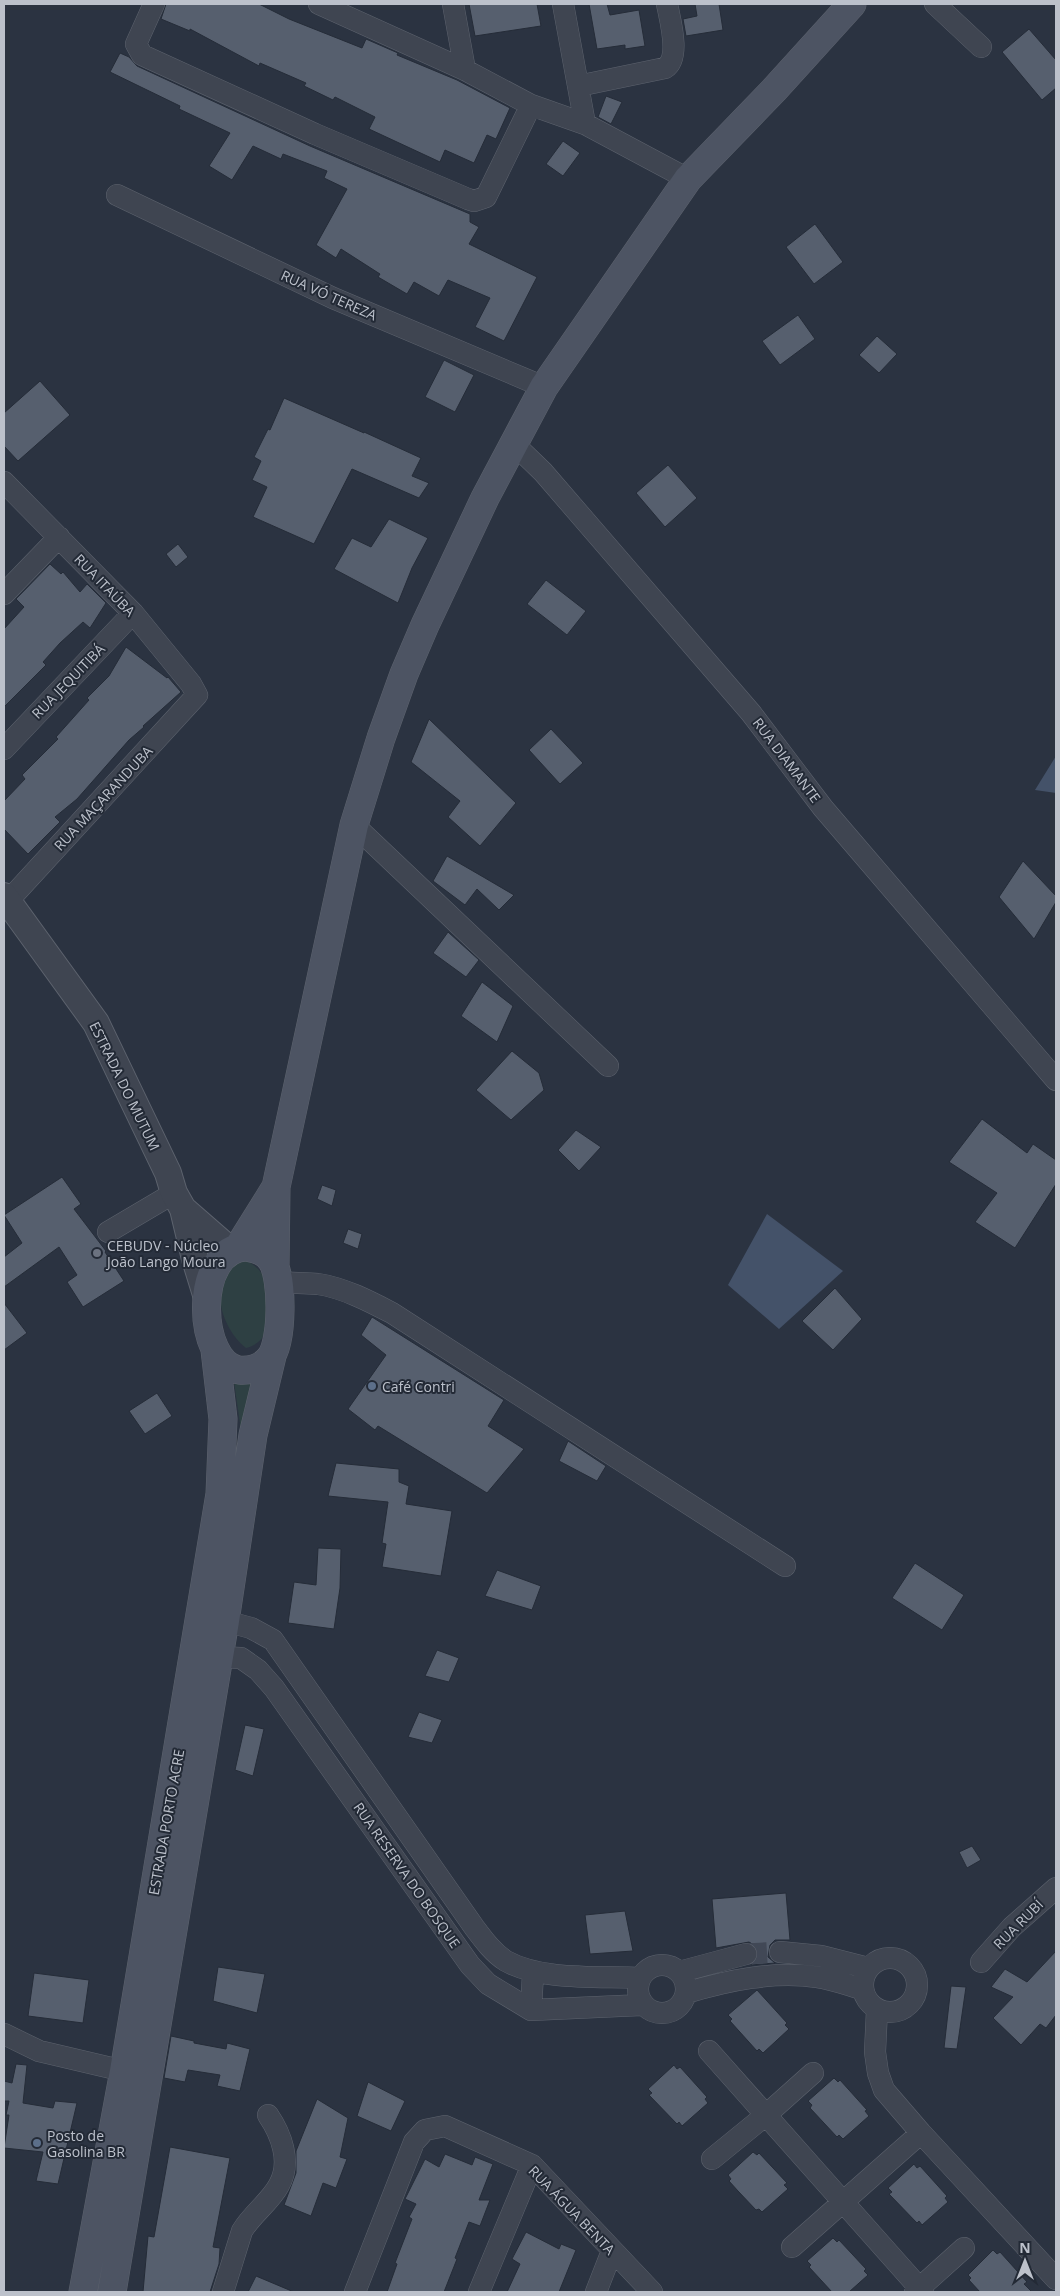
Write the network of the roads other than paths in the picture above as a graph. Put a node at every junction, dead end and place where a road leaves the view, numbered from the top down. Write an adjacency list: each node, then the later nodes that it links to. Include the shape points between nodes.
1 (154, 4): 12 (street, via 136,44 142,55 468,199 486,197)
2 (319, 4): 8 (street)
3 (453, 4): 10 (street)
4 (563, 4): 11 (street)
5 (667, 4): 11 (street, via 674,55 671,64 665,68)
6 (852, 4): 14 (main road)
7 (935, 4): 9 (street)
8 (350, 12): 10 (street)
9 (981, 47)
10 (465, 70): 12 (street)
11 (578, 86): 13 (street)
12 (531, 105): 13 (street)
13 (585, 124): 14 (street)
14 (688, 179): 16 (main road)
15 (117, 196): 16 (street, RUA VÓ TEREZA, via 333,298)
16 (544, 387): 17 (main road)
17 (514, 444): 24 (main road, via 485,498 404,674); 27 (street, RUA DIAMANTE, via 543,472 752,713 823,808)
18 (4, 482): 19 (street, RUA ITAÚBA)
19 (59, 537): 20 (street); 21 (street, RUA ITAÚBA)
20 (4, 594)
21 (133, 613): 22 (street, RUA ITAÚBA); 23 (street, RUA JEQUITIBÁ)
22 (197, 695): 25 (street, RUA MAÇARANDUBA)
23 (4, 749)
24 (354, 825): 26 (street); 28 (main road)
25 (6, 898): 29 (street, ESTRADA DO MUTUM, via 96,1023 168,1173)
26 (608, 1066)
27 (1056, 1080)
28 (276, 1187): 31 (main road); 32 (main road)
29 (178, 1201): 30 (street); 31 (street); 33 (street, ESTRADA DO MUTUM)
30 (108, 1232)
31 (234, 1249): 32 (main road, via 258,1250 272,1260); 33 (main road, via 223,1255 214,1267)
32 (277, 1275): 35 (main road, via 280,1307); 36 (street, via 338,1289 392,1314)
33 (208, 1298): 34 (main road, via 208,1319)
34 (215, 1350): 35 (main road, via 228,1366 240,1370 264,1365); 56 (main road, ESTRADA PORTO ACRE, via 223,1419 220,1494)
35 (272, 1356): 37 (main road, ESTRADA PORTO ACRE, via 253,1436)
36 (785, 1566)
37 (224, 1621): 38 (main road, ESTRADA PORTO ACRE); 44 (street, RUA RESERVA DO BOSQUE, via 251,1628 273,1640 474,1927 505,1960)
38 (218, 1657): 52 (street, RUA RESERVA DO BOSQUE, via 241,1658 258,1670 280,1696 470,1965 488,1984); 70 (main road, ESTRADA PORTO ACRE)
39 (1056, 1888): 42 (street, RUA RUBÍ, via 1012,1927)
40 (780, 1952): 43 (street, via 821,1956)
41 (746, 1954): 45 (street)
42 (982, 1962)
43 (868, 1968): 48 (street); 53 (street, via 879,1960 892,1958 905,1962 914,1972 918,1984 915,1998 906,2008)
44 (533, 1972): 46 (street, RUA RESERVA DO BOSQUE); 52 (street)
45 (679, 1972): 47 (street, via 669,1966 658,1965 647,1969); 49 (street, via 685,1981)
46 (578, 1975): 47 (street, RUA RESERVA DO BOSQUE); 51 (street)
47 (640, 1978): 50 (street, via 637,1987)
48 (862, 1990): 49 (street, via 818,1977 768,1975 727,1981); 53 (street, via 868,2001)
49 (686, 1993): 50 (street, via 682,2004 663,2014)
50 (642, 2005): 51 (street)
51 (580, 2009): 52 (street)
52 (531, 2010)
53 (885, 2011): 60 (street, via 876,2034 878,2074 884,2090)
54 (4, 2034): 56 (street, via 39,2051)
55 (710, 2051): 59 (street)
56 (124, 2071): 69 (main road, ESTRADA PORTO ACRE)
57 (813, 2073): 59 (street)
58 (268, 2114): 71 (street, via 283,2144 283,2176 279,2186 242,2231)
59 (766, 2116): 61 (street); 63 (street)
60 (921, 2133): 63 (street); 67 (street)
61 (712, 2159)
62 (532, 2165): 66 (street, RUA ÁGUA BENTA); 72 (street, RUA ÁGUA BENTA, via 445,2126 425,2130 414,2142); 73 (street)
63 (842, 2202): 64 (street); 68 (street)
64 (792, 2246)
65 (964, 2248): 68 (street)
66 (612, 2251): 74 (street); 75 (street, RUA ÁGUA BENTA)
67 (1056, 2279)
68 (919, 2291)
69 (83, 2292)
70 (112, 2292)
71 (223, 2292)
72 (355, 2292)
73 (479, 2292)
74 (596, 2292)
75 (652, 2292)

